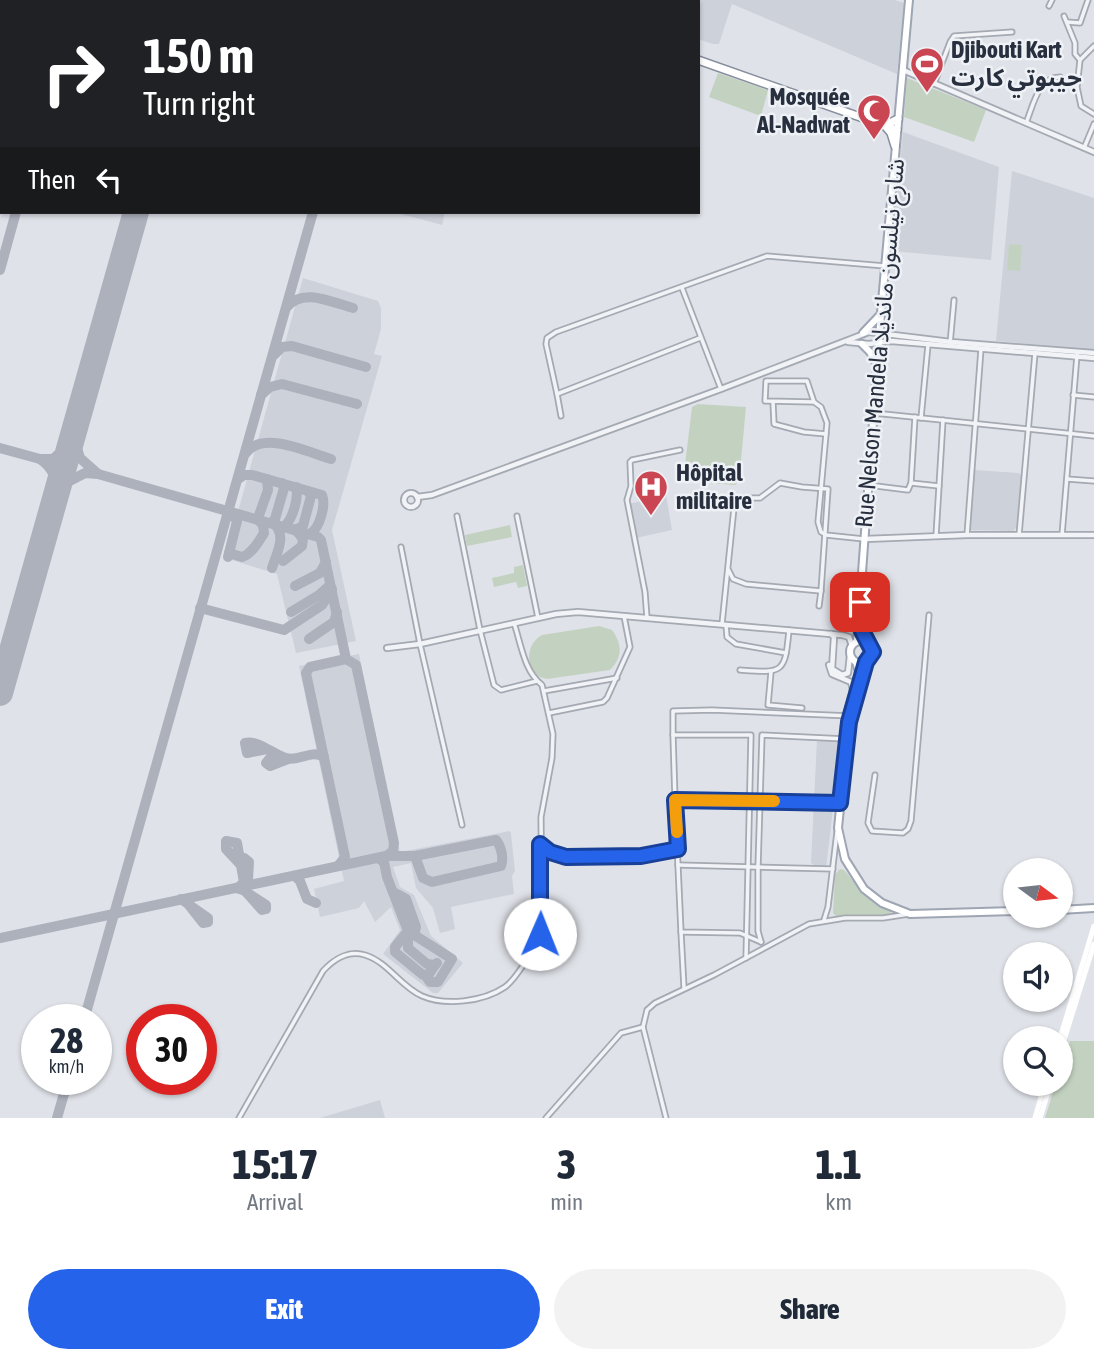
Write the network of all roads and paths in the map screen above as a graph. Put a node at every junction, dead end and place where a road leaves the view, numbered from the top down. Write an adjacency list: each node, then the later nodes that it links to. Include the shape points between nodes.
1 (909, 0): 11 (main road, Rue Nelson Mandela شارع نيلسون مانديلا)
2 (1052, 0): 4 (street)
3 (1088, 0): 6 (street, via 1080,23)
4 (1049, 6)
5 (1063, 16): 6 (street)
6 (1067, 22): 9 (street)
7 (1012, 32): 13 (street, via 954,36)
8 (1094, 46): 9 (street)
9 (1080, 60): 15 (street, via 1078,99 1084,110)
10 (700, 61): 17 (highway)
11 (902, 70): 13 (street); 14 (main road, Rue Nelson Mandela شارع نيلسون مانديلا)
12 (1060, 77): 18 (street, via 1043,84)
13 (934, 84): 18 (street)
14 (899, 110): 16 (main road, Rue Nelson Mandela شارع نيلسون مانديلا); 17 (highway)
15 (1094, 114)
16 (898, 119): 17 (highway); 20 (main road, Rue Nelson Mandela شارع نيلسون مانديلا)
17 (880, 123): 20 (highway); 21 (highway, via 891,133)
18 (1026, 123): 22 (street)
19 (1094, 124): 22 (street)
20 (897, 130): 21 (main road, Rue Nelson Mandela شارع نيلسون مانديلا)
21 (895, 146): 24 (main road, Rue Nelson Mandela شارع نيلسون مانديلا)
22 (1084, 148): 23 (street)
23 (1094, 152)
24 (885, 265): 25 (street, via 767,256); 27 (main road, Rue Nelson Mandela شارع نيلسون مانديلا)
25 (682, 288): 30 (street); 42 (street, via 551,334 546,344)
26 (954, 300): 34 (street)
27 (881, 313): 28 (main road); 29 (main road, Rue Nelson Mandela شارع نيلسون مانديلا)
28 (863, 333): 29 (street); 31 (street)
29 (880, 334): 32 (main road, Rue Nelson Mandela شارع نيلسون مانديلا); 34 (street)
30 (700, 338): 41 (street); 42 (street)
31 (847, 342): 33 (street); 41 (street)
32 (879, 342): 33 (street); 35 (street); 40 (main road, Rue Nelson Mandela شارع نيلسون مانديلا)
33 (862, 344): 40 (main road)
34 (950, 344): 35 (street); 36 (street)
35 (928, 345): 50 (street)
36 (981, 346): 37 (street); 52 (street)
37 (1036, 350): 38 (street); 53 (street)
38 (1077, 354): 39 (street); 43 (street)
39 (1094, 356)
40 (878, 367): 47 (main road, Rue Nelson Mandela شارع نيلسون مانديلا)
41 (721, 389): 64 (street)
42 (557, 394): 48 (street)
43 (1073, 395): 44 (street); 54 (street)
44 (1094, 397)
45 (773, 401): 46 (street); 46 (street, via 765,401 766,381 807,381); 55 (street, via 774,424)
46 (814, 402): 55 (street, via 825,415)
47 (874, 414): 49 (street); 61 (main road, Rue Nelson Mandela شارع نيلسون مانديلا)
48 (561, 416)
49 (915, 417): 50 (street); 60 (street)
50 (921, 418): 51 (street)
51 (943, 420): 52 (street); 62 (street)
52 (976, 424): 53 (street); 70 (street)
53 (1028, 429): 54 (street); 71 (street)
54 (1070, 433): 56 (street); 58 (street)
55 (826, 434): 63 (street)
56 (1094, 436)
57 (680, 450): 84 (street, via 630,462 627,500)
58 (1066, 478): 59 (street); 72 (street)
59 (1094, 481)
60 (911, 483): 61 (street, via 908,490); 62 (street)
61 (868, 485): 75 (main road, Rue Nelson Mandela شارع نيلسون مانديلا)
62 (939, 485): 74 (street)
63 (821, 488): 69 (street, via 818,522); 69 (street, via 830,491); 77 (street, via 780,483 760,498 734,498)
64 (432, 495): 65 (street); 66 (street)
65 (417, 497): 66 (street); 66 (street, via 410,493 404,498 407,506)
66 (416, 505)
67 (457, 516): 87 (street)
68 (517, 516): 83 (street)
69 (826, 535): 75 (street); 78 (street)
70 (967, 535): 71 (street); 74 (street)
71 (1019, 535): 72 (street)
72 (1062, 535): 73 (street)
73 (1094, 535)
74 (936, 536): 75 (street)
75 (864, 539): 79 (main road, Rue Nelson Mandela شارع نيلسون مانديلا)
76 (401, 547): 93 (street)
77 (728, 569): 78 (street, via 733,579 746,584); 86 (street)
78 (821, 591): 80 (street)
79 (860, 602): 91 (main road, Rue Nelson Mandela شارع نيلسون مانديلا); 92 (main road, Rue Nelson Mandela شارع نيلسون مانديلا, via 862,631)
80 (819, 606)
81 (929, 615): 112 (street, via 911,821 903,833 872,831 868,823)
82 (624, 616): 83 (street, via 579,612); 84 (street); 101 (street, via 630,648)
83 (538, 618): 85 (street)
84 (647, 618): 86 (street)
85 (514, 623): 87 (street); 102 (street, via 522,653)
86 (724, 625): 88 (street); 95 (street, via 727,637 736,643)
87 (480, 630): 93 (street); 102 (street, via 494,685 500,690)
88 (789, 630): 89 (street); 95 (street)
89 (830, 634): 90 (street); 96 (street, via 834,637 832,668 842,675 848,673); 104 (street, via 830,673 849,680)
90 (849, 637): 91 (main road)
91 (855, 640): 92 (main road); 96 (main road)
92 (869, 643): 98 (main road, via 873,652)
93 (420, 644): 94 (street); 117 (street)
94 (387, 648)
95 (787, 653): 100 (street, via 783,666)
96 (850, 655): 97 (main road)
97 (856, 662): 98 (main road); 104 (main road, via 859,671)
98 (866, 662): 107 (main road)
99 (740, 670): 100 (street)
100 (771, 672): 105 (street, via 768,705)
101 (618, 677): 103 (street); 106 (street, via 603,702)
102 (537, 681): 103 (street)
103 (544, 691): 106 (street)
104 (853, 692): 107 (main road)
105 (802, 708)
106 (550, 713): 119 (street, via 552,758)
107 (849, 718): 108 (street, via 673,711); 111 (main road)
108 (673, 735): 109 (street); 113 (street)
109 (751, 735): 110 (street); 114 (street)
110 (762, 735): 111 (street); 115 (street)
111 (846, 738): 116 (main road)
112 (875, 775)
113 (675, 800): 114 (street); 120 (street)
114 (750, 800): 115 (street); 122 (street)
115 (761, 801): 116 (street); 123 (street)
116 (840, 803): 118 (main road)
117 (462, 825)
118 (838, 828): 124 (street); 128 (main road, via 845,859 864,888 883,903)
119 (540, 844): 120 (street, via 566,857 641,856); 143 (street, via 540,934 504,988 467,1000 434,1000 419,995 375,959 363,954 343,956 323,971)
120 (678, 849): 121 (street)
121 (678, 865): 122 (street); 131 (street)
122 (748, 867): 123 (street); 132 (street)
123 (758, 867): 124 (street); 133 (street)
124 (833, 869): 129 (street)
125 (1094, 908): 126 (main road)
126 (1073, 909)
127 (1003, 911): 128 (main road)
128 (910, 914): 129 (street)
129 (824, 920): 135 (street)
130 (1094, 926): 138 (main road)
131 (681, 932): 132 (street); 137 (street)
132 (746, 934): 133 (street); 136 (street)
133 (761, 942): 135 (street)
134 (1094, 944): 139 (main road)
135 (764, 947): 136 (street)
136 (747, 958): 137 (street)
137 (684, 988): 140 (street, via 650,1006)
138 (1065, 1026)
139 (1066, 1026)
140 (643, 1027): 144 (street, via 621,1033); 145 (street)
141 (1041, 1096): 146 (main road)
142 (1047, 1096): 147 (main road)
143 (239, 1118)
144 (546, 1118)
145 (666, 1118)
146 (1035, 1118)
147 (1040, 1118)

